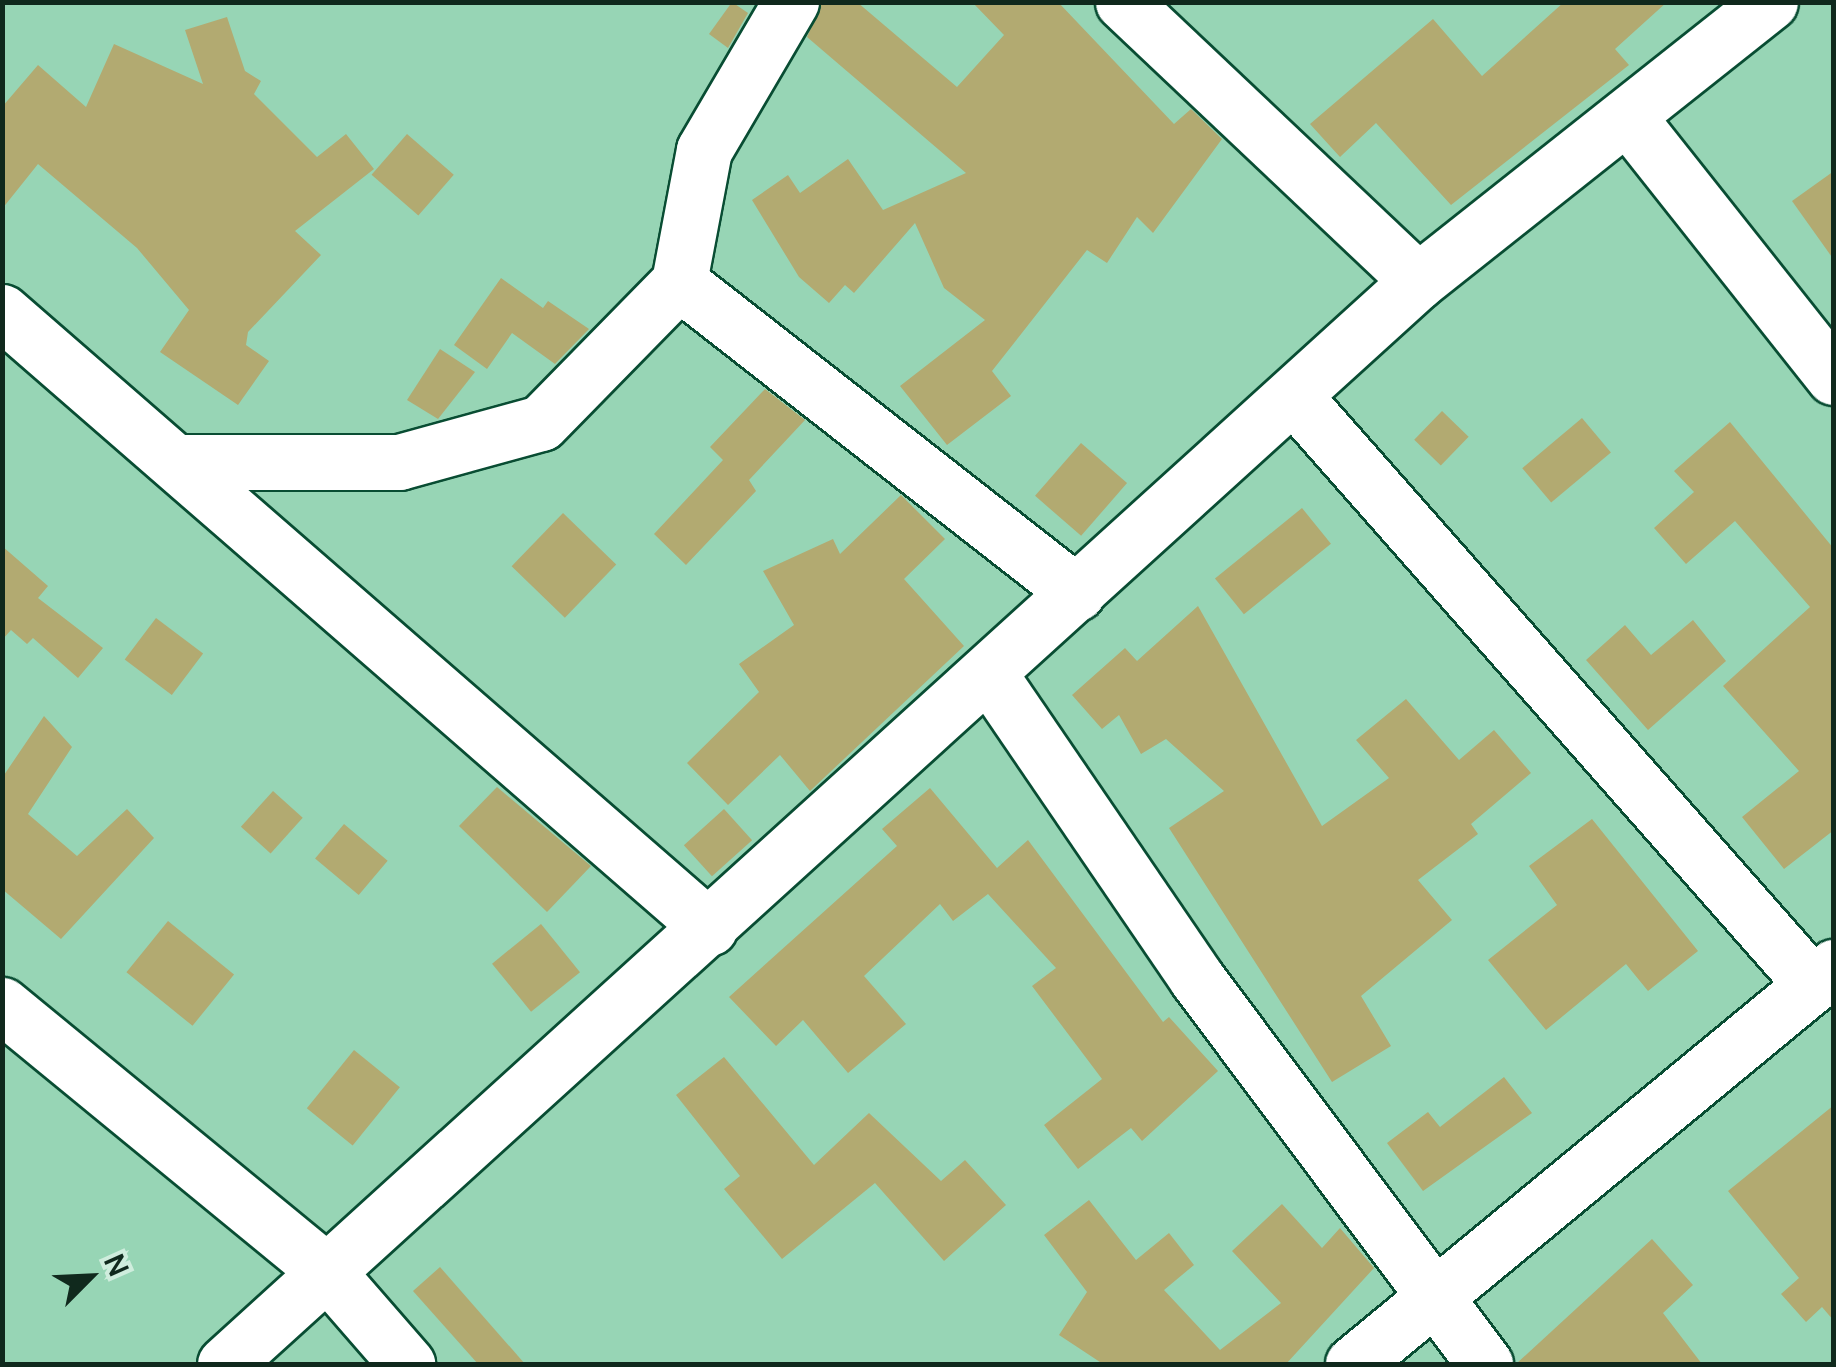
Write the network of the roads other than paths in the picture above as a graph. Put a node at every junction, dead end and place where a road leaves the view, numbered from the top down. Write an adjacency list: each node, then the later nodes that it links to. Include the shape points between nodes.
1 (791, 2): 5 (street, via 704,150)
2 (1123, 2): 6 (street)
3 (1770, 2): 4 (street)
4 (1630, 120): 6 (street); 8 (street)
5 (679, 282): 10 (street, via 542,423 399,462); 11 (street)
6 (1418, 282): 9 (street)
7 (2, 312): 10 (street)
8 (1834, 377)
9 (1296, 399): 11 (street); 14 (street)
10 (185, 462): 13 (street)
11 (1077, 594): 12 (street)
12 (989, 674): 13 (street); 17 (street, via 1197,979)
13 (710, 928): 16 (street)
14 (1823, 976): 17 (street)
15 (2, 1005): 16 (street)
16 (328, 1273): 18 (street); 19 (street)
17 (1434, 1299): 20 (street); 21 (street)
18 (225, 1364)
19 (407, 1364)
20 (1353, 1364)
21 (1485, 1364)

